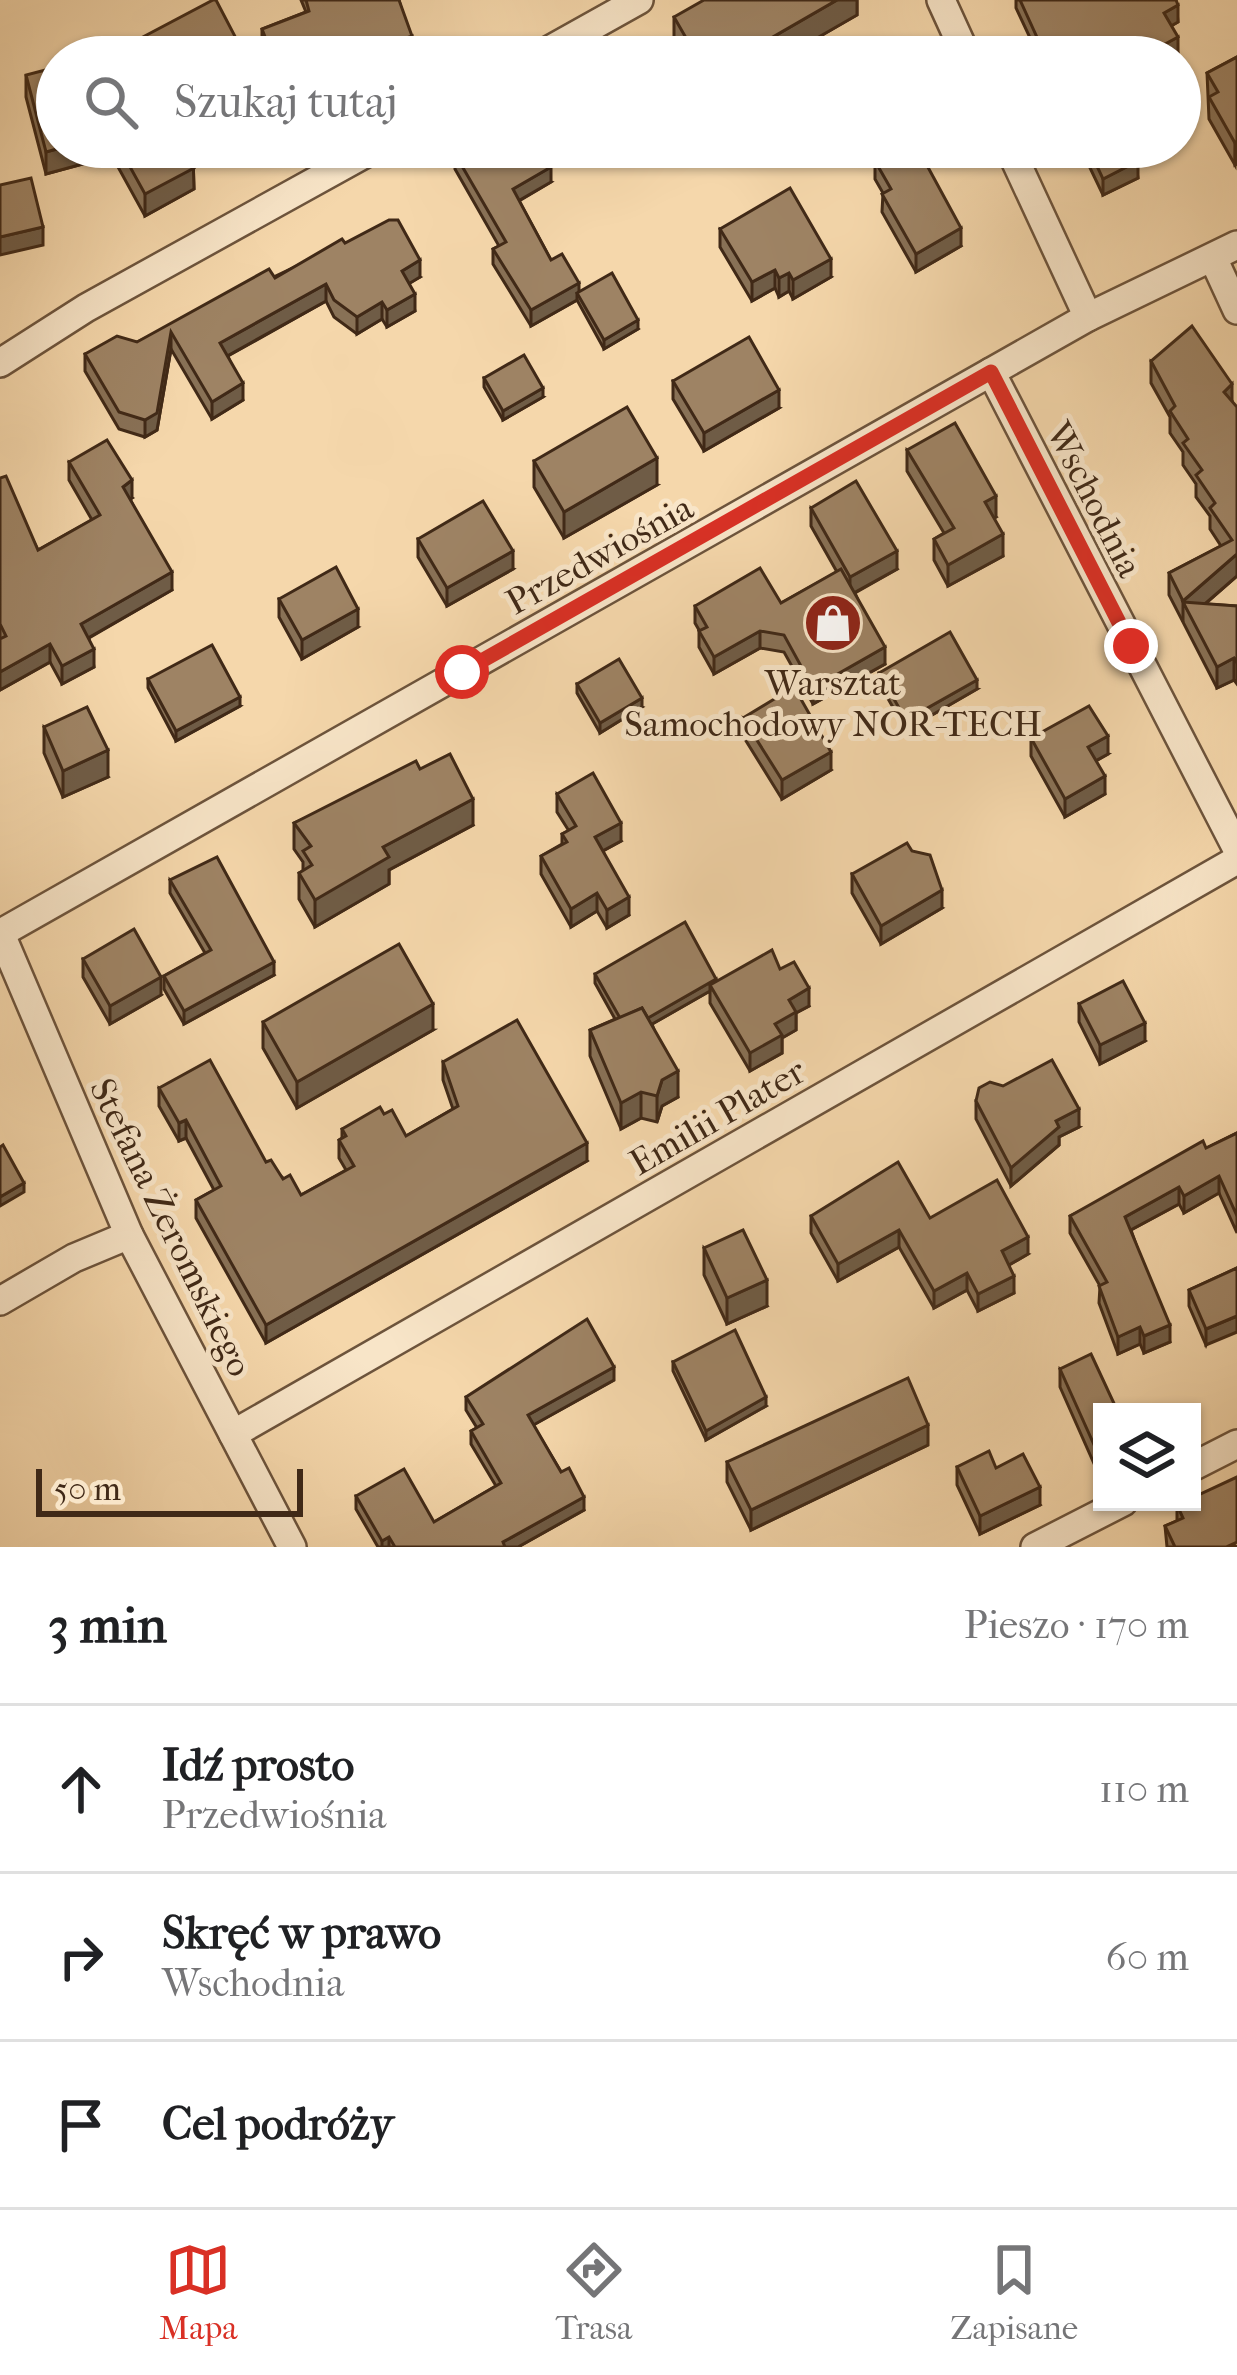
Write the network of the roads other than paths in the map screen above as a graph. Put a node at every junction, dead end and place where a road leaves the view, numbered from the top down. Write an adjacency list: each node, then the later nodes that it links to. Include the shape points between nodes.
1 (639, 0): 3 (street)
2 (941, 0): 4 (street)
3 (575, 36)
4 (957, 36)
5 (339, 168): 10 (street)
6 (1019, 168): 9 (street)
7 (1225, 252): 8 (street); 9 (street, Przedwiośnia)
8 (1237, 310)
9 (1088, 317): 11 (street, Przedwiośnia)
10 (0, 363)
11 (991, 372): 12 (street, Wschodnia); 14 (street, Przedwiośnia)
12 (1237, 849)
13 (1237, 860): 17 (street, Emilii Plater)
14 (0, 932): 15 (street, Stefana Żeromskiego)
15 (129, 1234): 16 (street); 17 (street, Stefana Żeromskiego)
16 (0, 1300)
17 (233, 1434): 21 (street, Stefana Żeromskiego)
18 (1237, 1444): 19 (street)
19 (1201, 1462)
20 (1105, 1511): 22 (street)
21 (292, 1547)
22 (1035, 1547)

